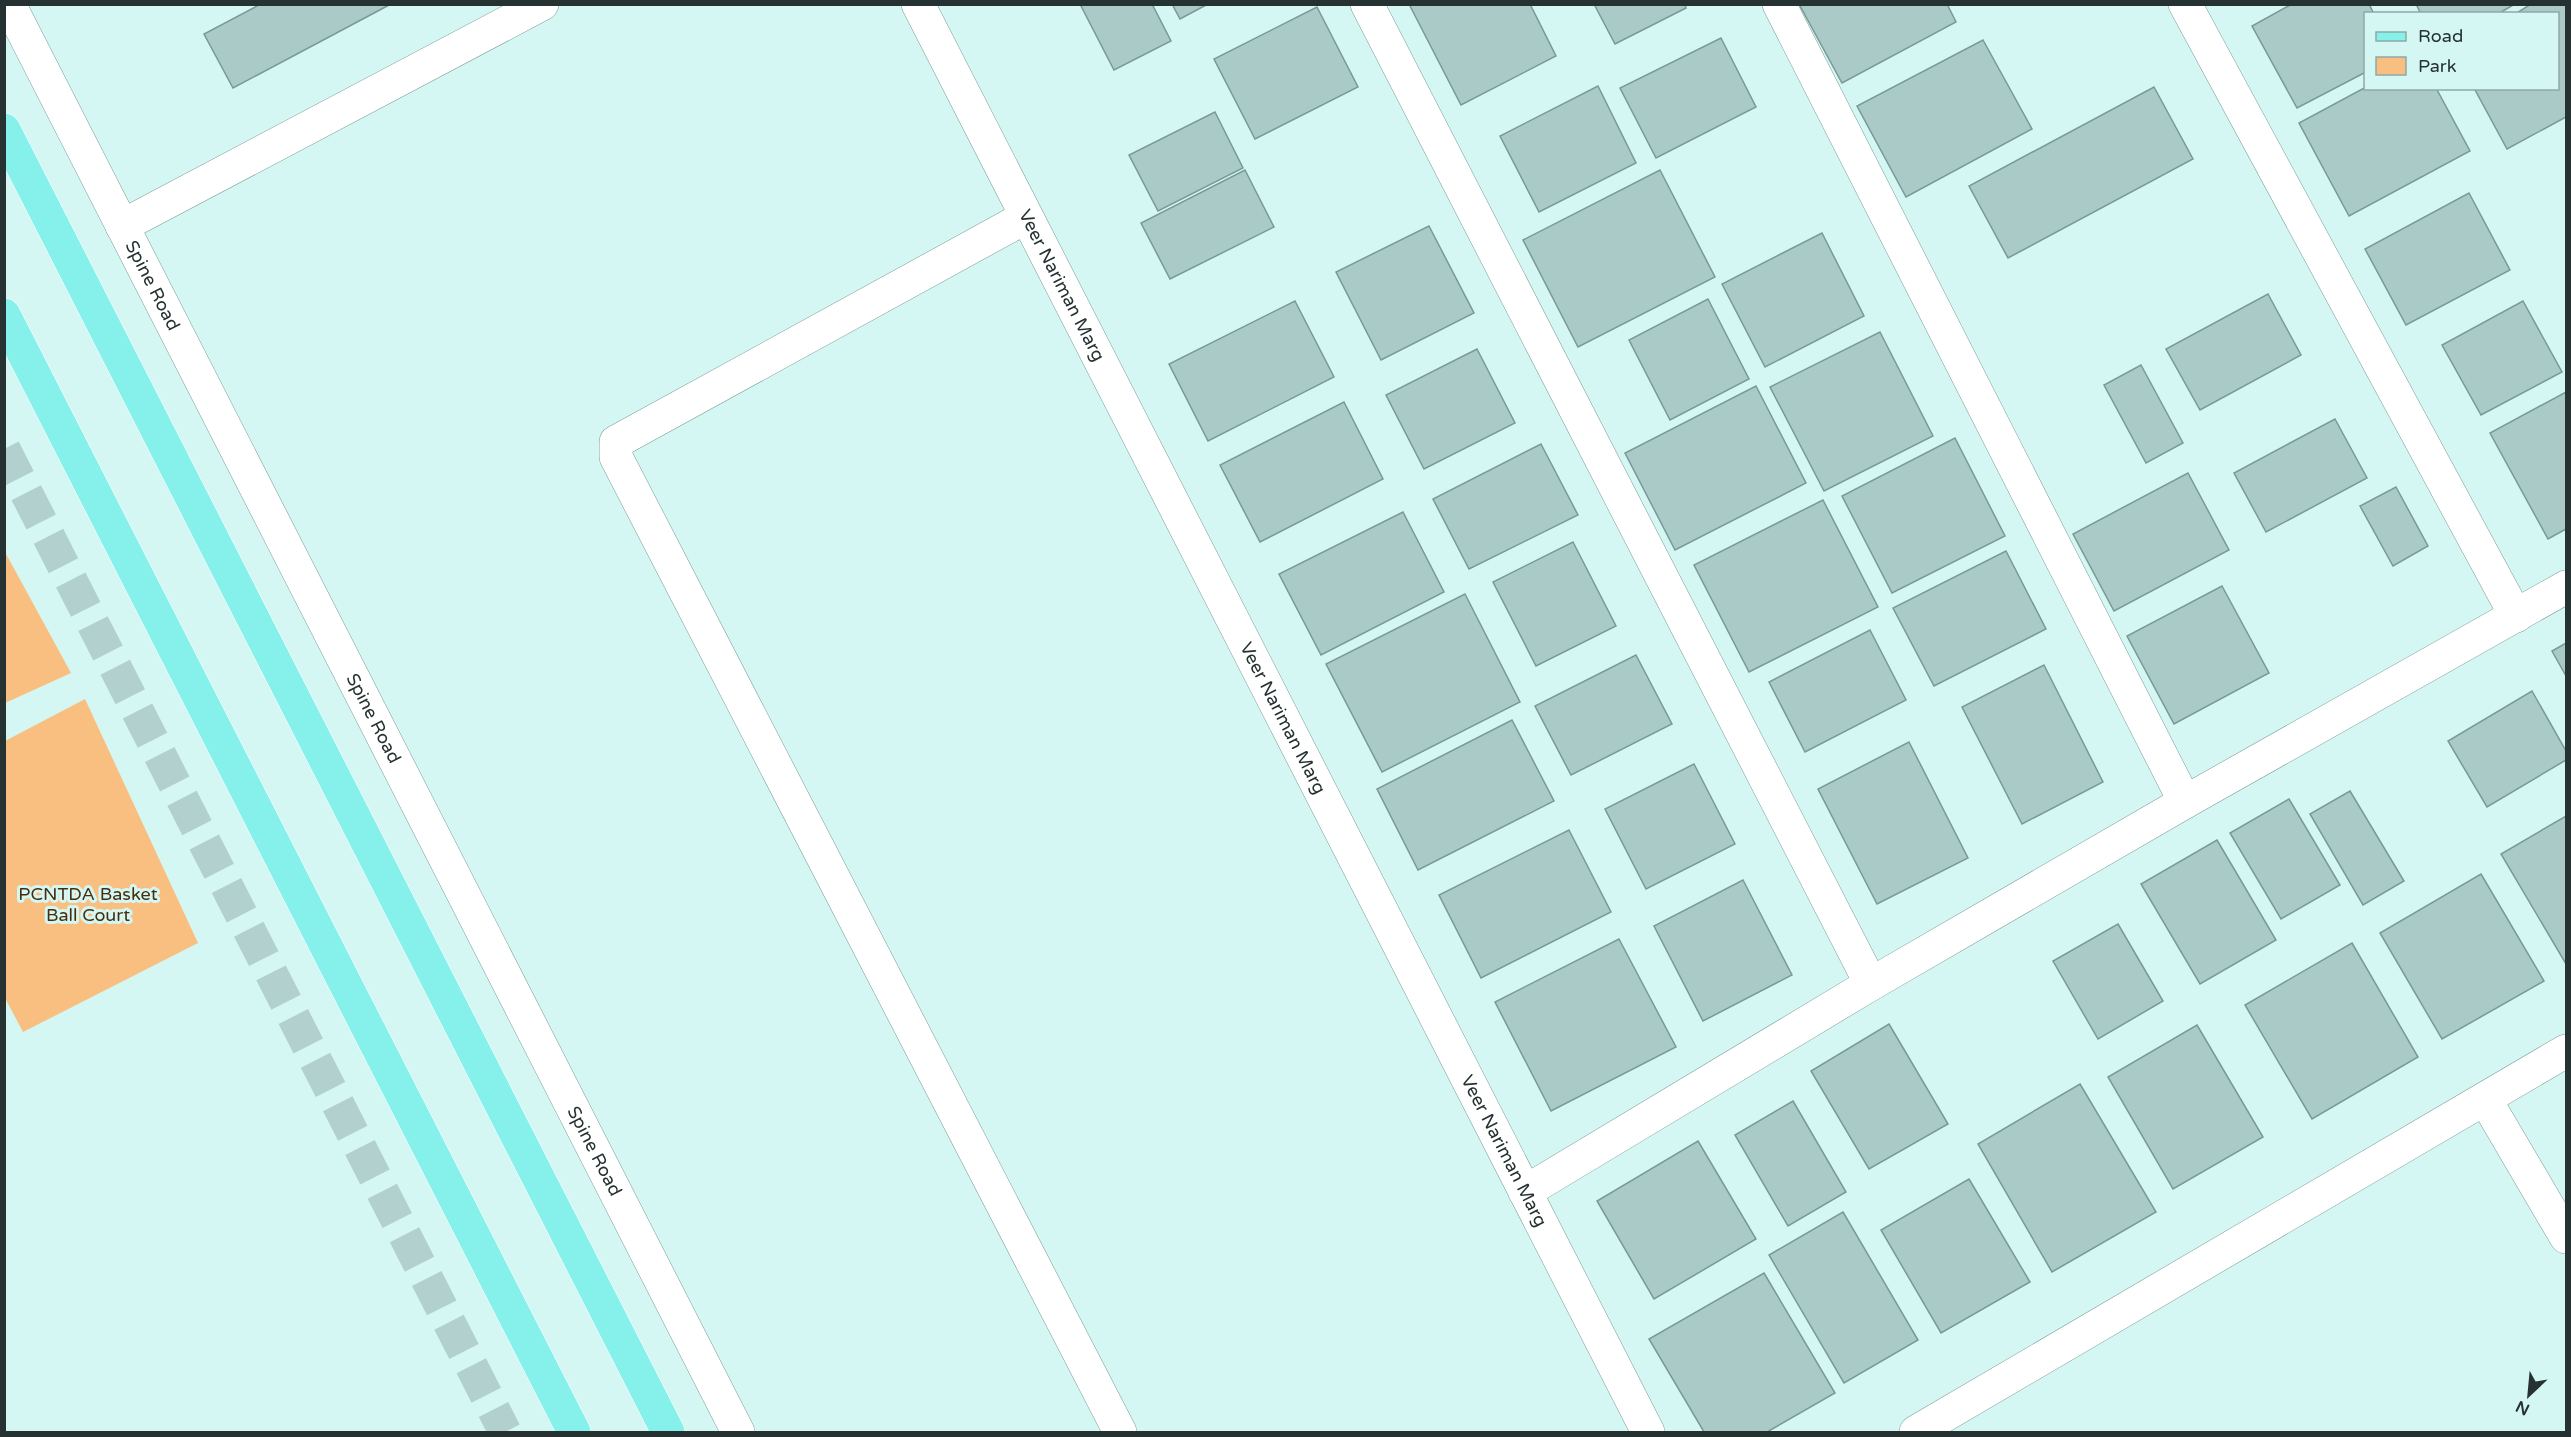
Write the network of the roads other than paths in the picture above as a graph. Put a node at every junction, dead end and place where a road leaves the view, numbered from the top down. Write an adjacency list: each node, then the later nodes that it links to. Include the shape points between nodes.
1 (9, 4): 9 (street, Spine Road)
2 (542, 4): 9 (street)
3 (918, 4): 8 (street, Veer Nariman Marg)
4 (1367, 4): 14 (street)
5 (1779, 4): 13 (street)
6 (2185, 4): 12 (street)
7 (4, 130): 20 (main road)
8 (1026, 217): 17 (street, Veer Nariman Marg); 22 (street, via 616,442 616,457)
9 (122, 226): 21 (street, Spine Road)
10 (4, 315): 19 (main road)
11 (2566, 587): 12 (street)
12 (2516, 616): 13 (street)
13 (2185, 802): 14 (street)
14 (1871, 984): 17 (street)
15 (2566, 1051): 16 (street)
16 (2485, 1099): 18 (street); 24 (street)
17 (1525, 1192): 23 (street, Veer Nariman Marg)
18 (2566, 1238)
19 (574, 1432)
20 (668, 1432)
21 (738, 1432)
22 (1120, 1432)
23 (1648, 1432)
24 (1916, 1432)

